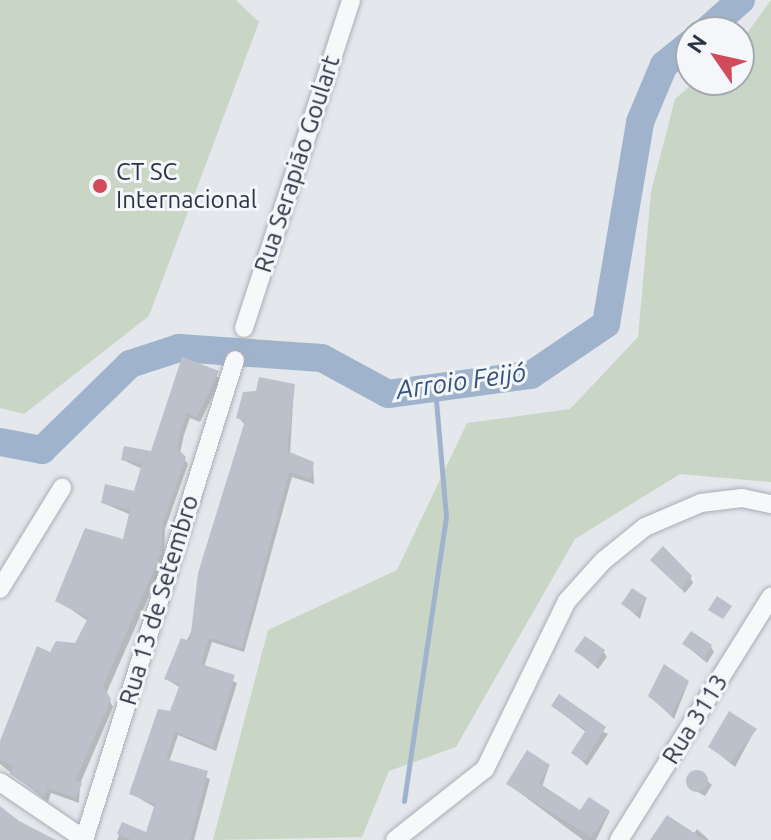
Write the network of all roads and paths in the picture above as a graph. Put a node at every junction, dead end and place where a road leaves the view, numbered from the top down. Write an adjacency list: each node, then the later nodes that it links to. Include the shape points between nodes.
1 (351, 0): 2 (street, Rua Serapião Goulart)
2 (244, 328)
3 (235, 360): 9 (street, Rua 13 de Setembro)
4 (62, 488): 6 (street)
5 (771, 504): 10 (street, via 742,498 701,503 645,527 613,552 567,601 485,769)
6 (0, 589)
7 (771, 597): 11 (street, Rua 3113)
8 (0, 782): 9 (street)
9 (84, 840)
10 (395, 840)
11 (619, 840)

